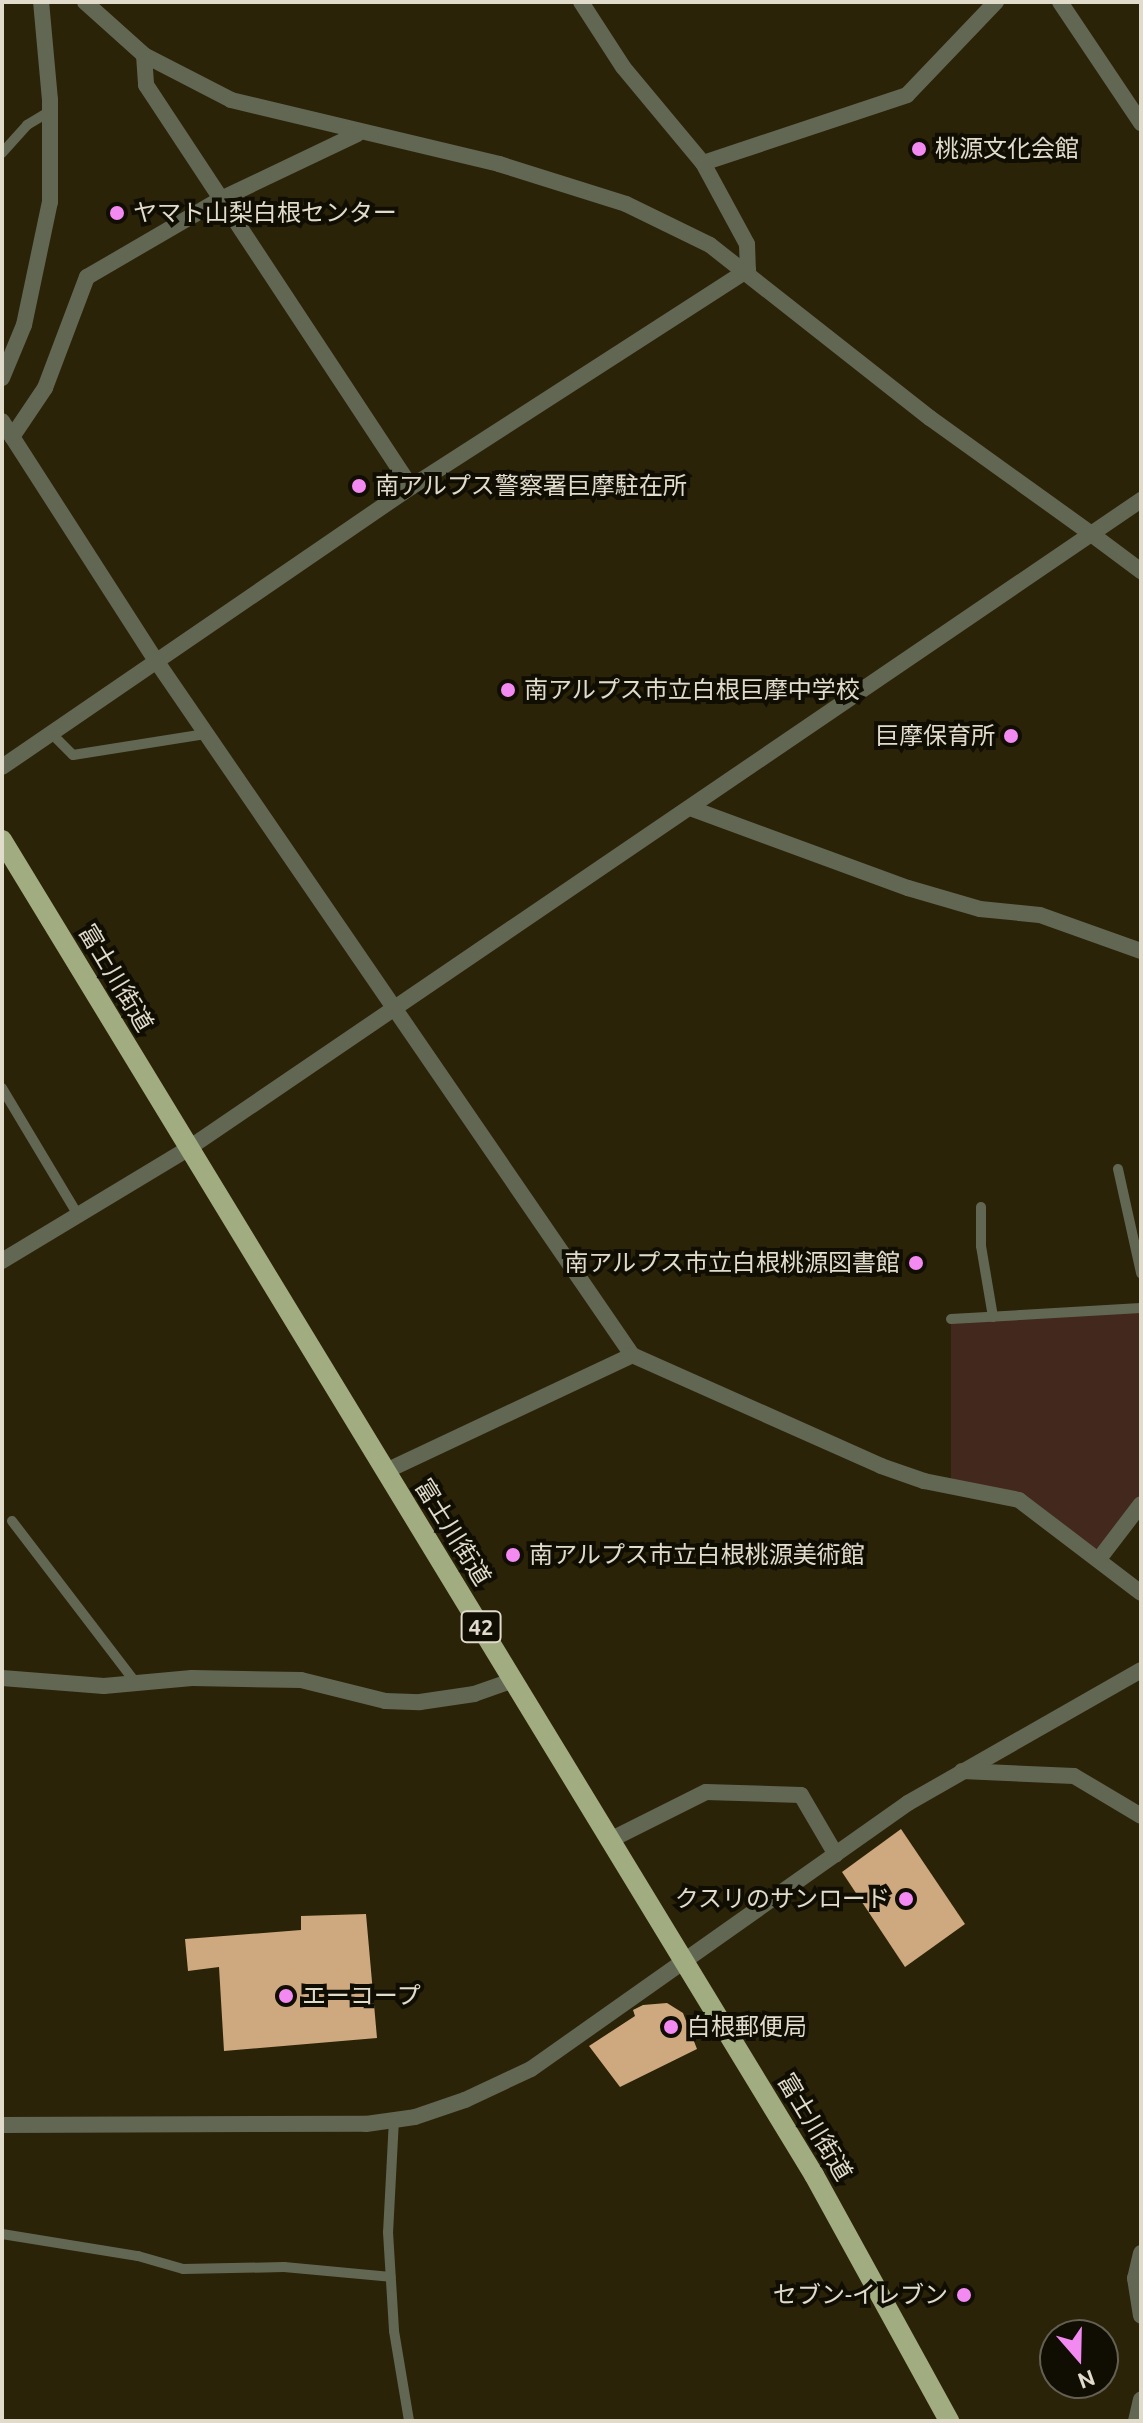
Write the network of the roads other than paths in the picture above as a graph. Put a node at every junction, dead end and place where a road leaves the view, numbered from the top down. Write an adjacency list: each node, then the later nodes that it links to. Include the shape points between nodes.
1 (41, 2): 7 (street)
2 (85, 2): 6 (street)
3 (581, 2): 11 (street, via 623,67)
4 (996, 2): 11 (street, via 907,95)
5 (1060, 2): 8 (street)
6 (144, 55): 9 (street, via 231,100); 12 (street, via 146,85)
7 (50, 111): 10 (lane, via 27,125); 14 (street, via 50,202 42,255 24,325)
8 (1141, 123)
9 (357, 134): 12 (street); 13 (street, via 499,164 626,204)
10 (2, 153)
11 (703, 163): 13 (street, via 747,244)
12 (221, 199): 16 (street, via 87,277 45,388); 17 (street)
13 (748, 270): 17 (street); 19 (street, via 930,418)
14 (2, 378)
15 (2, 421): 16 (street)
16 (12, 437): 21 (street)
17 (411, 487): 21 (street)
18 (1141, 500): 19 (street)
19 (1090, 533): 20 (street); 25 (street)
20 (1141, 571)
21 (157, 662): 22 (street); 23 (street)
22 (51, 733): 23 (lane, via 73,755); 24 (street)
23 (205, 734): 28 (street)
24 (2, 767)
25 (690, 808): 27 (street, via 908,888 980,909 1040,915); 28 (street)
26 (2, 840): 30 (main road, 富士川街道 / 42)
27 (1141, 951)
28 (394, 1011): 30 (street); 39 (street)
29 (2, 1088): 33 (lane)
30 (189, 1148): 33 (street); 40 (main road, 富士川街道 / 42)
31 (1118, 1169): 35 (lane)
32 (981, 1207): 37 (lane, via 981,1246)
33 (78, 1215): 34 (street)
34 (2, 1261)
35 (1141, 1273)
36 (1141, 1308): 37 (lane)
37 (993, 1317): 38 (lane)
38 (951, 1319)
39 (632, 1355): 40 (street); 43 (street, via 881,1466 1019,1500)
40 (386, 1471): 47 (main road, 富士川街道 / 42)
41 (1141, 1504): 43 (street)
42 (12, 1521): 48 (lane)
43 (1099, 1559): 44 (street)
44 (1141, 1593)
45 (1141, 1670): 49 (street)
46 (2, 1678): 48 (street)
47 (514, 1680): 48 (street, via 474,1694 420,1702 385,1701 301,1680); 51 (main road, 富士川街道 / 42)
48 (136, 1683)
49 (962, 1771): 50 (street, via 1074,1776); 52 (street)
50 (1141, 1816)
51 (612, 1839): 52 (street, via 706,1792 801,1795); 53 (main road, 富士川街道 / 42)
52 (836, 1855): 53 (street)
53 (687, 1963): 54 (street, via 531,2069 465,2100); 62 (main road, 富士川街道 / 42, via 822,2188)
54 (394, 2119): 55 (street, via 310,2126); 58 (lane)
55 (2, 2125)
56 (2, 2234): 58 (lane, via 138,2256 183,2269 284,2267)
57 (1141, 2253): 59 (street, via 1135,2278)
58 (391, 2277): 61 (lane)
59 (1141, 2316)
60 (1141, 2400): 63 (street)
61 (409, 2421)
62 (949, 2421)
63 (1136, 2421)

